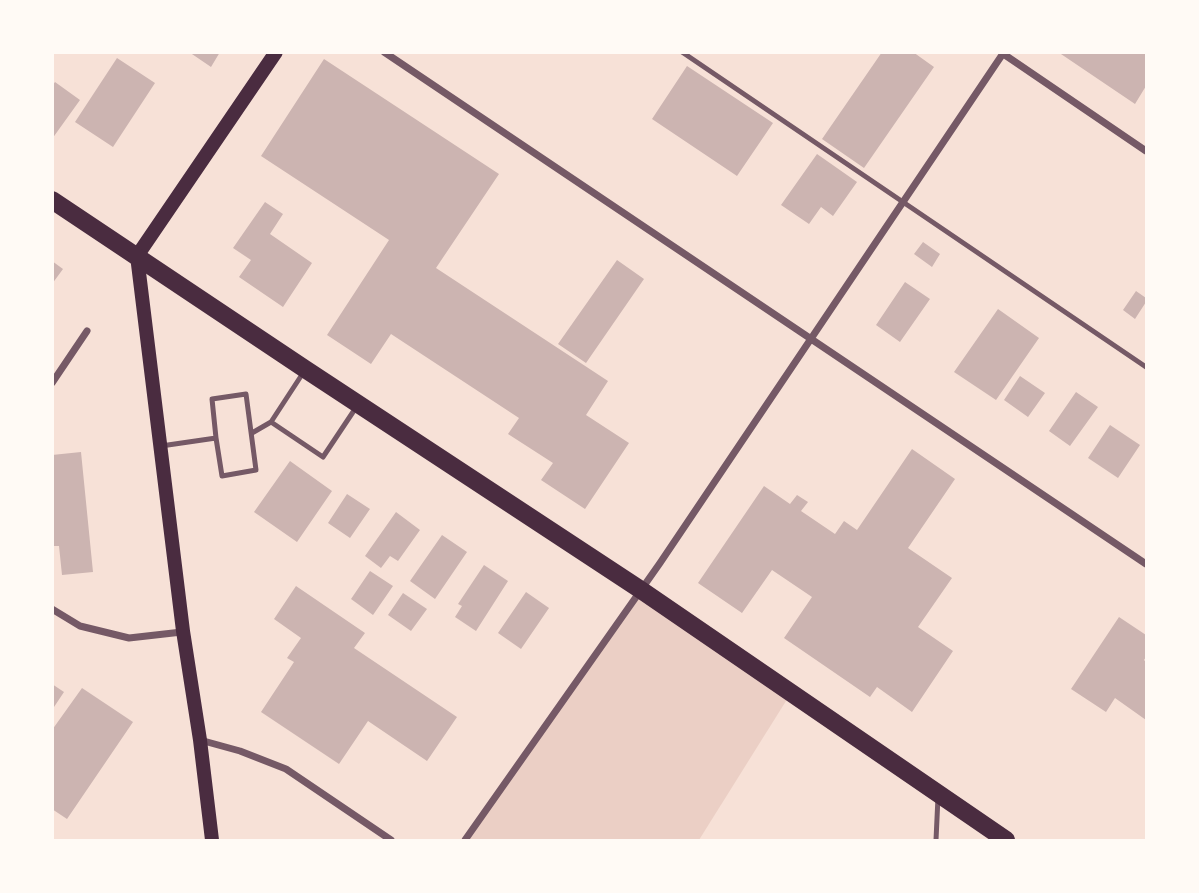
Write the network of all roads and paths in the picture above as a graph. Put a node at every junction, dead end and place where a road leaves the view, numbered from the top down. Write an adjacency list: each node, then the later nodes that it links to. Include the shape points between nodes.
1 (276, 52): 8 (main road)
2 (384, 52): 10 (street)
3 (682, 52): 7 (lane)
4 (1003, 53): 5 (street); 7 (street)
5 (1146, 151)
6 (52, 200): 8 (main road)
7 (903, 202): 10 (street); 11 (lane)
8 (137, 256): 12 (main road); 18 (main road)
9 (87, 331): 13 (street)
10 (811, 339): 19 (street); 20 (street)
11 (1146, 367)
12 (305, 369): 14 (main road); 15 (lane)
13 (52, 383)
14 (359, 403): 15 (lane, via 323,457); 20 (main road)
15 (271, 422): 16 (lane)
16 (252, 433): 17 (lane, via 256,470 222,476); 17 (lane, via 246,394 212,399)
17 (216, 438): 18 (lane)
18 (161, 446): 22 (main road)
19 (1146, 564)
20 (641, 590): 24 (main road); 27 (street)
21 (52, 609): 22 (street, via 80,626 129,638)
22 (183, 631): 23 (main road)
23 (200, 740): 25 (main road); 26 (street, via 286,769)
24 (938, 794): 28 (lane); 29 (main road)
25 (212, 841)
26 (391, 841)
27 (465, 841)
28 (936, 841)
29 (1006, 841)

